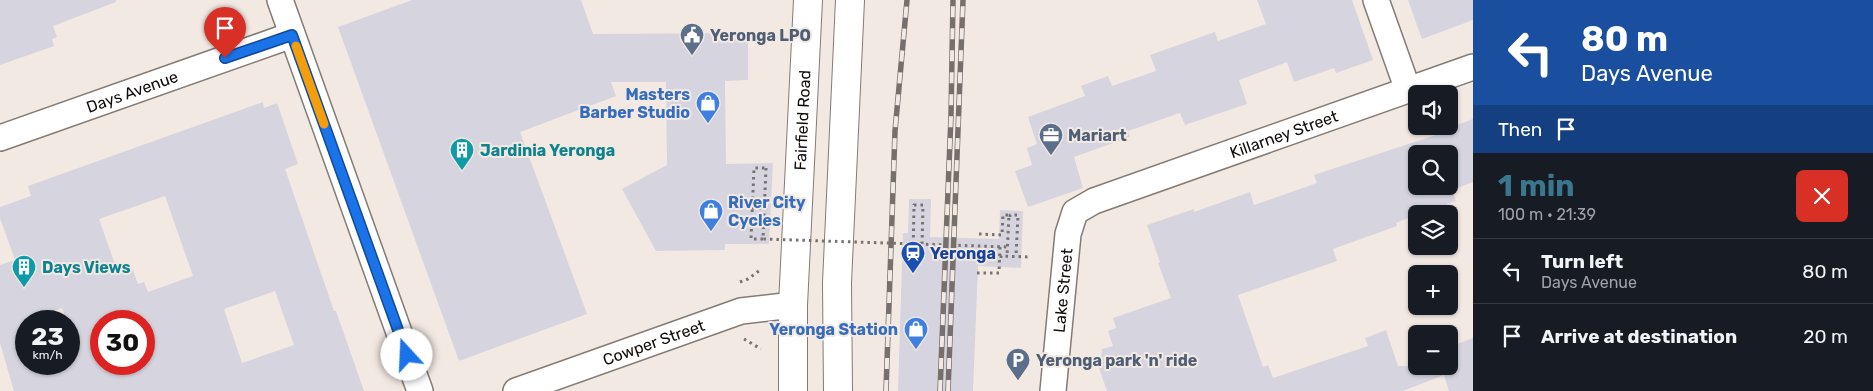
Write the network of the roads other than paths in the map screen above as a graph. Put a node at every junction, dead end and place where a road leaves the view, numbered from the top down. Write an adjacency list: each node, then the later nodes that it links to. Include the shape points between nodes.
1 (280, 0): 5 (street)
2 (808, 0): 11 (main road, Fairfield Road)
3 (850, 0): 15 (main road, via 837,283)
4 (1376, 0): 8 (street)
5 (292, 35): 9 (street, Days Avenue); 12 (street)
6 (1473, 67): 7 (street, Killarney Street)
7 (1422, 85)
8 (1408, 90): 10 (street, Killarney Street)
9 (0, 138)
10 (1094, 201): 16 (street, Lake Street, via 1075,212 1068,234)
11 (793, 305): 13 (street, Cowper Street, via 741,311); 14 (main road, Fairfield Road)
12 (420, 391)
13 (516, 391)
14 (793, 391)
15 (838, 391)
16 (1053, 391)

